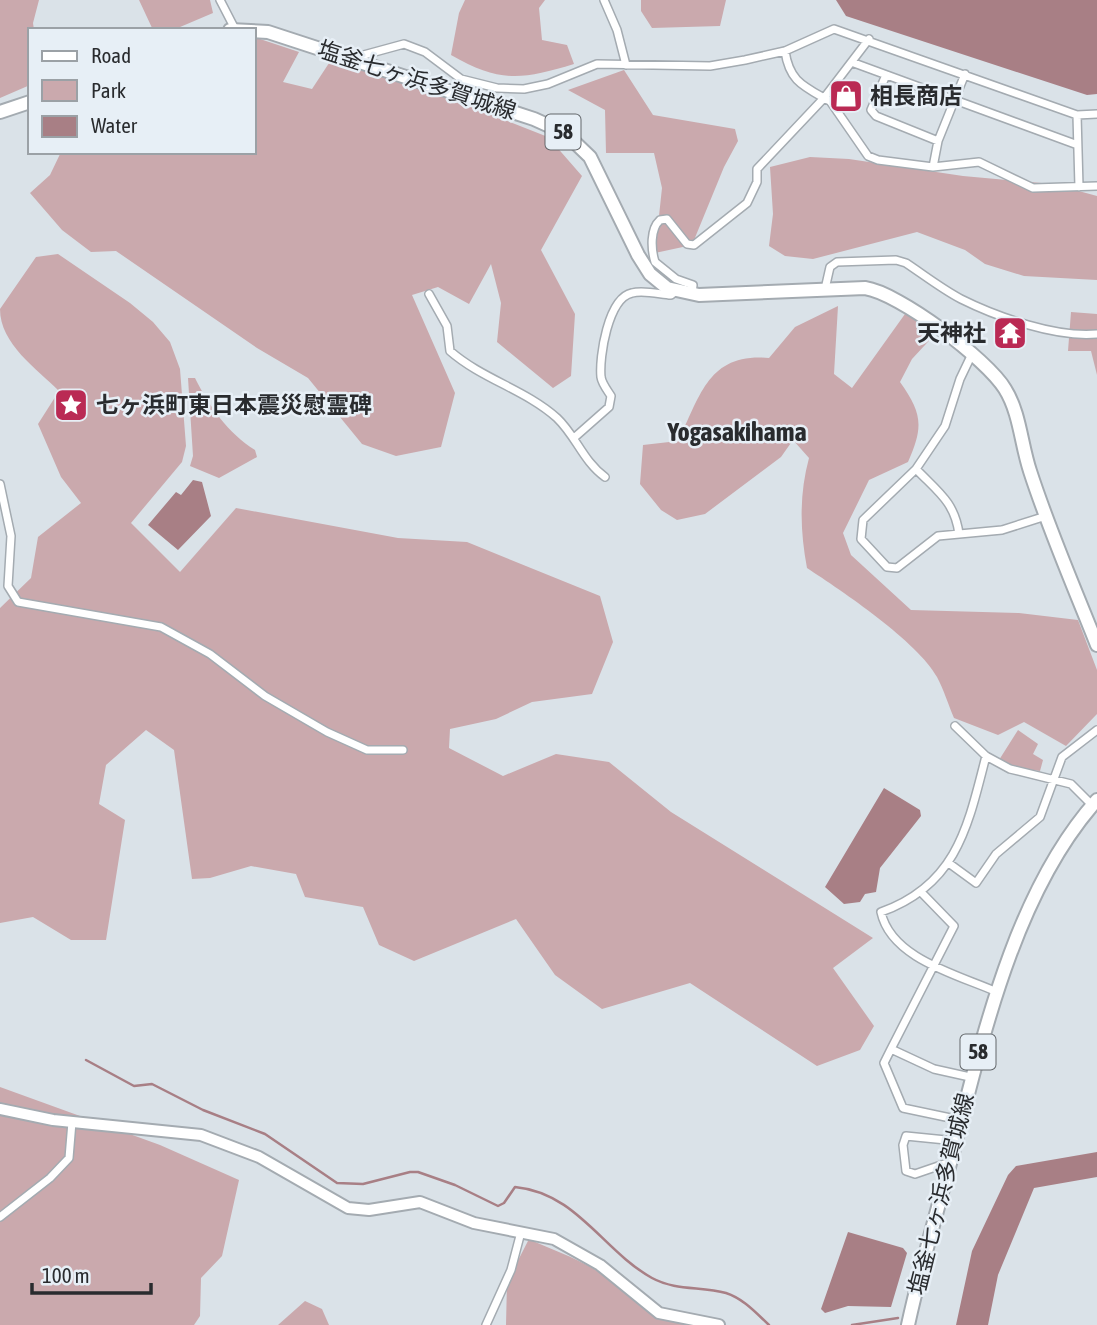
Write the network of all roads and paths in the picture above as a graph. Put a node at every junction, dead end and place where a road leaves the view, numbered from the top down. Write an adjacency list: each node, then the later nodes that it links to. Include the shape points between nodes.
1 (220, 0): 3 (street)
2 (604, 0): 9 (street)
3 (232, 28)
4 (256, 31): 7 (main road, 塩釜七ヶ浜多賀城線 / 58)
5 (869, 39): 6 (street, via 834,29); 8 (street); 10 (street)
6 (785, 51): 9 (street, via 710,66); 12 (street, via 788,69 803,86)
7 (356, 60): 9 (street, via 404,44 425,52 461,79 510,90 548,84 597,64); 24 (main road, 塩釜七ヶ浜多賀城線 / 58, via 534,119 571,138 601,175 644,265 658,282)
8 (854, 63): 11 (street); 12 (street)
9 (626, 65)
10 (965, 74): 13 (street); 17 (street)
11 (886, 75): 13 (street); 18 (street, via 871,110)
12 (824, 98): 20 (street, via 868,156); 26 (street, via 757,169 757,182 747,203 728,221 694,245 687,244 671,221 656,222 655,262 676,279 693,285)
13 (956, 102): 18 (street); 19 (street)
14 (28, 103): 15 (main road)
15 (0, 112)
16 (1097, 114): 17 (street)
17 (1077, 115): 19 (street)
18 (938, 141): 20 (street)
19 (1075, 144): 22 (street)
20 (933, 167): 22 (street, via 979,162 1033,188)
21 (1097, 186): 22 (street)
22 (1079, 187)
23 (825, 289): 26 (main road, 塩釜七ヶ浜多賀城線 / 58); 27 (street, via 830,267 837,262 896,260 987,310 1076,336); 28 (main road, 塩釜七ヶ浜多賀城線 / 58, via 883,292 905,303)
24 (676, 291): 26 (main road, 塩釜七ヶ浜多賀城線 / 58); 29 (street, via 671,295 631,293 622,299 604,341 601,380 611,396 609,407)
25 (429, 294): 29 (street, via 447,326 450,351 555,417)
26 (692, 295)
27 (1097, 334)
28 (971, 356): 30 (street, via 945,426); 33 (main road, 塩釜七ヶ浜多賀城線 / 58, via 1009,396)
29 (575, 437): 31 (street, via 593,469)
30 (916, 469): 34 (street, via 957,513); 34 (street, via 863,520 865,547 887,567 897,568 938,536)
31 (605, 477)
32 (0, 484): 38 (street, via 11,536 8,586 18,602 160,627 210,654 265,696 327,732 366,750)
33 (1046, 516): 34 (street, via 1002,530); 35 (main road, 塩釜七ヶ浜多賀城線 / 58)
34 (959, 534)
35 (1097, 645)
36 (956, 726): 39 (street)
37 (1097, 730): 40 (street, via 1062,757)
38 (403, 750)
39 (986, 755): 40 (street, via 1010,769); 42 (street, via 973,806)
40 (1054, 779): 41 (street, via 1071,784); 42 (street, via 1040,817 1004,846 976,883)
41 (1095, 802): 45 (main road, 塩釜七ヶ浜多賀城線 / 58, via 1063,840 1045,872)
42 (950, 864): 43 (street)
43 (920, 892): 44 (street, via 954,926); 44 (street, via 881,912 893,937)
44 (932, 963): 45 (street); 46 (street)
45 (997, 992): 47 (main road, 塩釜七ヶ浜多賀城線 / 58)
46 (891, 1049): 47 (street, via 934,1069); 49 (street, via 884,1063 903,1108)
47 (970, 1077): 49 (main road, 塩釜七ヶ浜多賀城線 / 58)
48 (0, 1109): 50 (street)
49 (960, 1120): 51 (main road, 塩釜七ヶ浜多賀城線 / 58)
50 (72, 1122): 53 (street, via 69,1157); 54 (street, via 211,1138 259,1157 348,1208 420,1202 474,1223)
51 (956, 1141): 52 (main road, 塩釜七ヶ浜多賀城線 / 58); 52 (street, via 906,1136 903,1145 906,1171 915,1174)
52 (950, 1162): 57 (main road, 塩釜七ヶ浜多賀城線 / 58)
53 (0, 1217)
54 (521, 1232): 55 (street, via 511,1270); 56 (street, via 555,1239 581,1253 660,1313)
55 (486, 1325)
56 (719, 1325)
57 (908, 1325)

